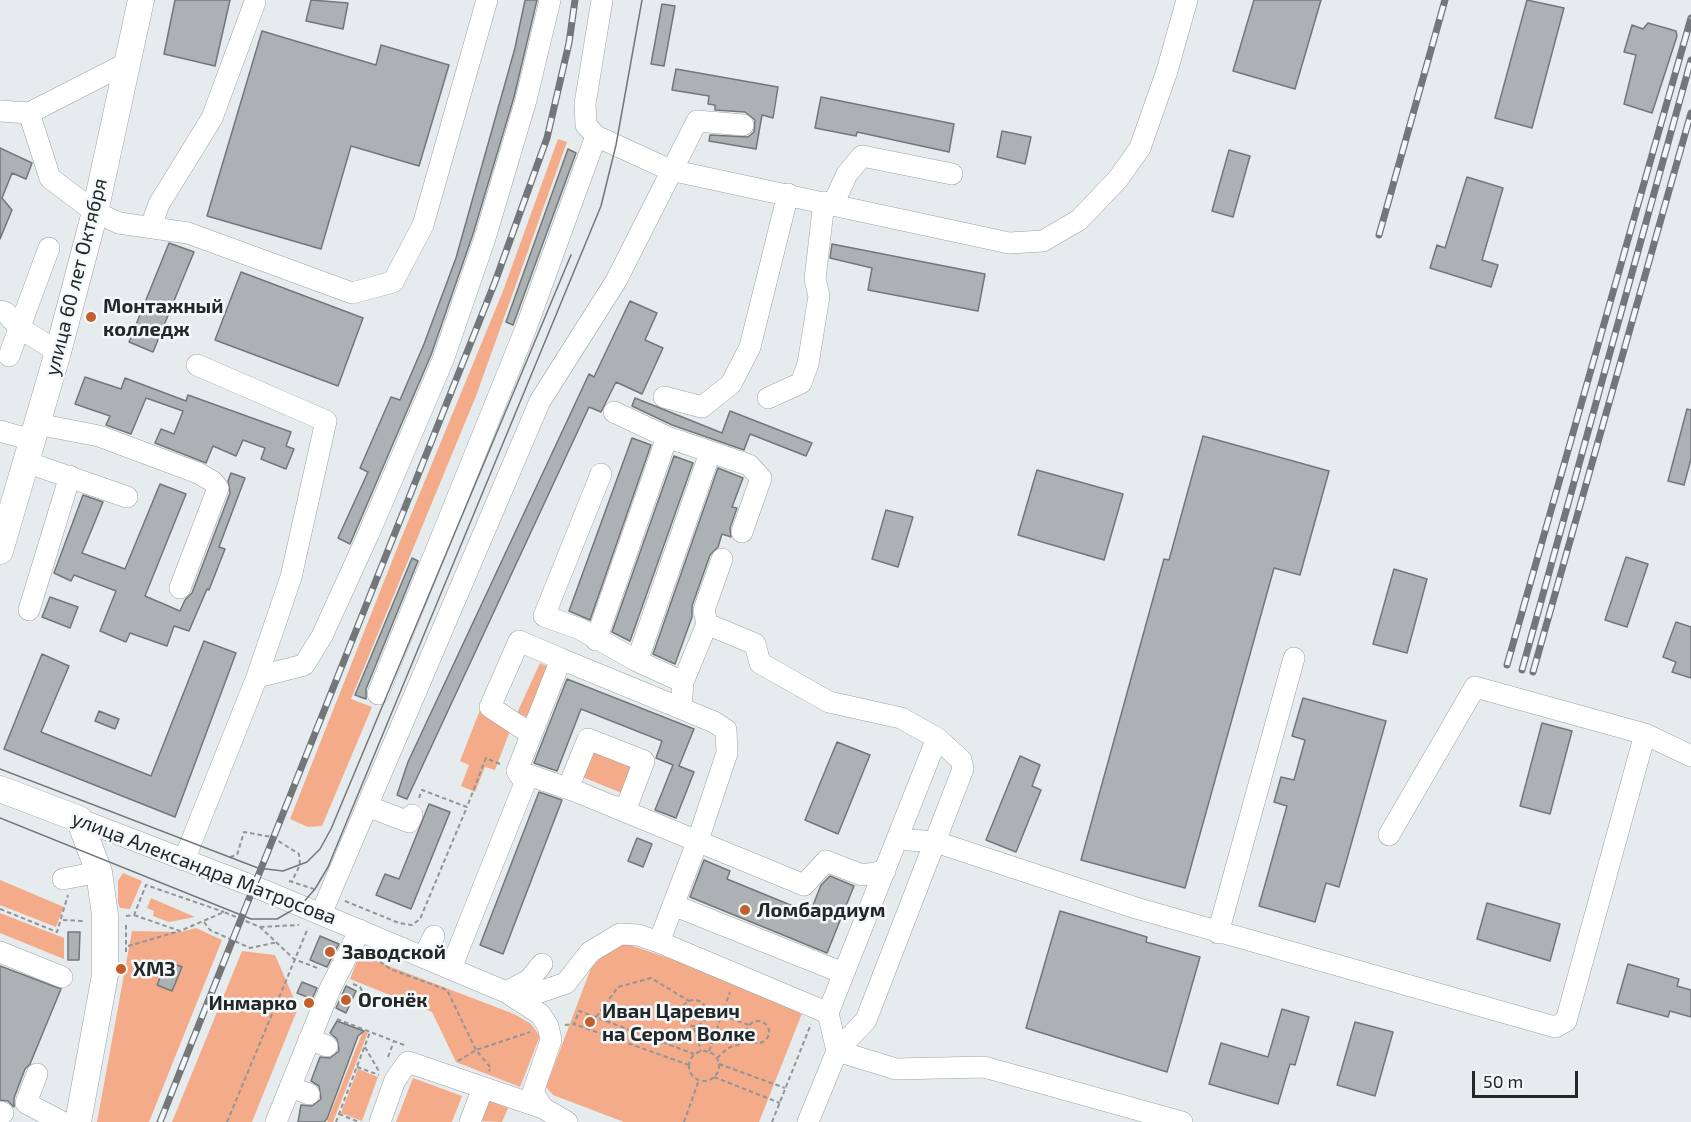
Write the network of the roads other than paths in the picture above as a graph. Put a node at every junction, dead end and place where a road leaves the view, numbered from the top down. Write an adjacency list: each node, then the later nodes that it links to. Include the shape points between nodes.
1 (141, 0): 7 (main road, улица 60 лет Октября)
2 (487, 0): 17 (street, via 423,225 393,282 352,293 188,233)
3 (550, 0): 44 (street, via 526,100 485,238 443,360 378,511 322,636 304,665)
4 (602, 0): 11 (street, via 585,104 586,125)
5 (1187, 0): 15 (street, via 1140,148 1079,220 1052,236 1043,241 1009,243)
6 (255, 2): 17 (street, via 212,118 159,204)
7 (127, 63): 9 (street); 16 (main road, улица 60 лет Октября)
8 (0, 111): 9 (street)
9 (29, 113): 16 (street, via 50,178)
10 (743, 125): 12 (street, via 697,122)
11 (596, 136): 12 (street); 46 (street, via 526,328)
12 (670, 170): 14 (street); 55 (street, via 616,281 540,402)
13 (952, 174): 15 (street, via 862,156)
14 (788, 194): 15 (street); 24 (street, via 750,347 731,384 702,406)
15 (828, 203): 25 (street, via 815,279 819,296 808,364 801,383)
16 (95, 212): 17 (street, via 119,223); 21 (main road, улица 60 лет Октября)
17 (151, 226)
18 (49, 248): 20 (street)
19 (0, 311): 20 (street)
20 (20, 328): 21 (street); 22 (street)
21 (58, 352): 29 (main road, улица 60 лет Октября)
22 (9, 356)
23 (196, 365): 44 (street, via 326,421 291,576)
24 (664, 397)
25 (768, 398)
26 (614, 412): 28 (street)
27 (0, 431): 29 (street)
28 (667, 438): 30 (street); 40 (street)
29 (32, 442): 32 (street); 35 (main road, улица 60 лет Октября); 37 (street, via 99,436 212,481 218,488)
30 (710, 453): 34 (street, via 749,465 761,478); 43 (street)
31 (601, 474): 40 (street, via 544,616)
32 (70, 476): 33 (street); 38 (street)
33 (127, 497)
34 (742, 532)
35 (0, 551)
36 (722, 559): 39 (street, via 704,610)
37 (180, 588)
38 (29, 610)
39 (707, 624): 45 (street); 50 (street, via 756,644 760,663 829,702 901,718)
40 (596, 640): 43 (street)
41 (1294, 658): 69 (street)
42 (561, 659): 47 (street); 48 (street); 48 (street, via 519,641 490,706)
43 (637, 661): 45 (street)
44 (257, 677): 63 (street)
45 (683, 682): 47 (street)
46 (378, 694)
47 (681, 708): 61 (street, via 726,730 728,739 727,753)
48 (531, 734): 52 (street)
49 (1645, 734): 51 (street); 59 (street, via 1475,687); 69 (street, via 1566,1021 1555,1027)
50 (937, 738): 60 (street); 62 (street, via 961,760 963,769)
51 (1691, 756)
52 (517, 771): 53 (street); 76 (street, via 525,783)
53 (568, 788): 56 (street); 56 (street, via 588,739 644,761)
54 (0, 789): 58 (main road, улица Александра Матросова)
55 (367, 806): 57 (street, via 409,822); 68 (street)
56 (625, 811): 61 (street)
57 (412, 815)
58 (79, 819): 63 (street, улица Александра Матросова); 65 (main road)
59 (1389, 835)
60 (897, 839): 62 (street); 64 (street)
61 (698, 840): 64 (street, via 804,885 826,861 862,875); 67 (street)
62 (936, 842): 69 (street); 81 (street, via 866,1020)
63 (184, 860): 68 (street, улица Александра Матросова)
64 (885, 871): 77 (street)
65 (99, 872): 66 (street); 87 (main road, via 105,915 105,975)
66 (66, 886)
67 (673, 905): 72 (street); 77 (street)
68 (321, 914): 70 (street, улица Александра Матросова)
69 (1218, 933)
70 (358, 936): 74 (street, улица Александра Матросова); 88 (street, via 320,1012 318,1043 299,1091)
71 (434, 936): 74 (street)
72 (659, 942): 79 (street, улица Александра Матросова, via 620,934 590,952 566,983 537,993); 80 (street, улица Александра Матросова)
73 (0, 952): 78 (street)
74 (424, 956): 76 (street, улица Александра Матросова)
75 (543, 964): 79 (street, via 529,980)
76 (451, 968): 79 (street, улица Александра Матросова)
77 (843, 973): 80 (street)
78 (62, 977)
79 (506, 992): 84 (street, улица Александра Матросова, via 540,1014 548,1026 551,1040 533,1092)
80 (823, 1010): 81 (street)
81 (837, 1052): 85 (street, via 896,1069 984,1067); 92 (street)
82 (37, 1074): 86 (street, via 26,1103)
83 (483, 1088): 84 (street); 89 (street, via 450,1069 408,1062 395,1080); 90 (street)
84 (543, 1108): 91 (street)
85 (1155, 1118): 93 (street)
86 (62, 1122)
87 (78, 1122)
88 (276, 1122)
89 (380, 1122)
90 (470, 1122)
91 (567, 1122)
92 (808, 1122)
93 (1182, 1122)

